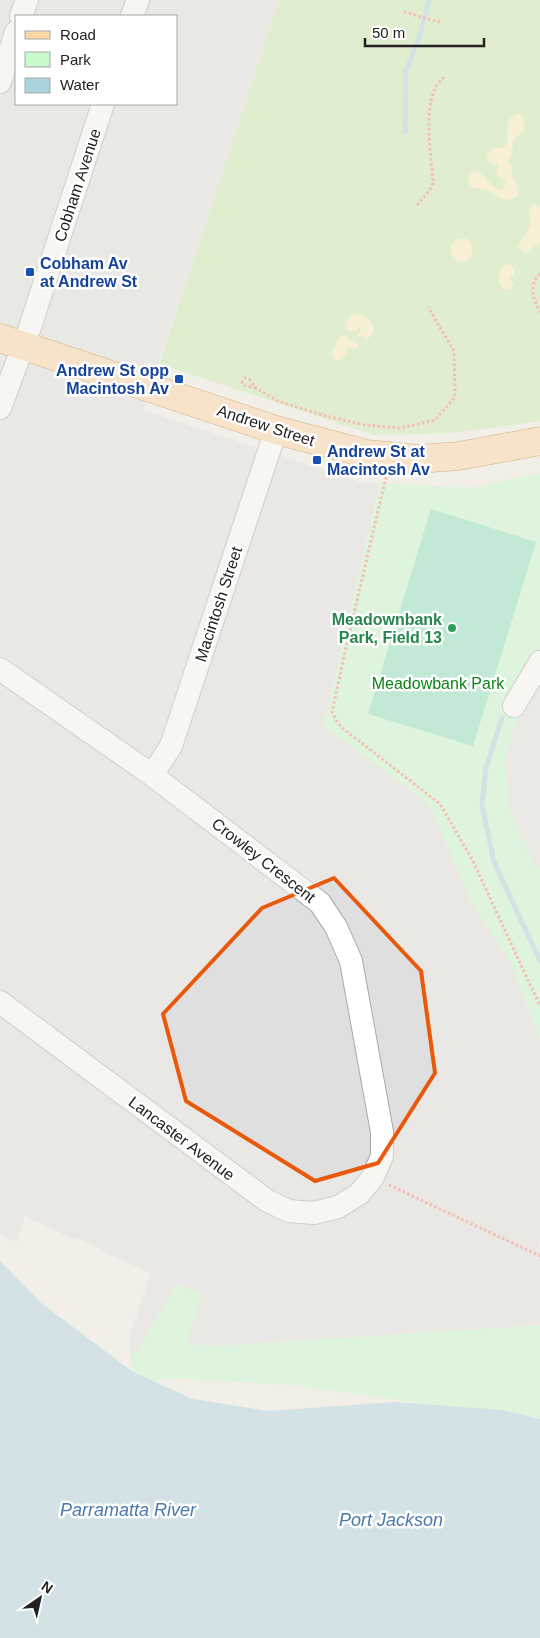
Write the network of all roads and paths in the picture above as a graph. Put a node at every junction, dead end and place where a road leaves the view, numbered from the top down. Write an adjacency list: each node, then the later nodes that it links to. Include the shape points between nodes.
1 (27, 0): 4 (street)
2 (138, 0): 5 (street)
3 (404, 12): 6 (path)
4 (21, 15)
5 (132, 15)
6 (443, 23)
7 (15, 35): 9 (street)
8 (445, 76): 11 (path, via 436,87 431,102 432,183)
9 (0, 82)
10 (104, 105): 15 (street, Cobham Avenue)
11 (417, 205)
12 (540, 274): 14 (path, via 535,278 532,289)
13 (428, 307): 16 (path, via 454,351 455,398 436,420 400,428 365,425 278,402)
14 (540, 312)
15 (11, 342): 17 (street, Cobham Avenue); 18 (main road, Andrew Street)
16 (256, 388)
17 (0, 408)
18 (276, 430): 20 (main road, Andrew Street, via 341,448); 24 (street, Macintosh Street, via 172,746)
19 (540, 441): 20 (main road, Andrew Street, via 459,456)
20 (390, 457): 26 (path, via 332,712 341,727 440,804 472,859)
21 (540, 662): 23 (street)
22 (0, 669): 24 (street, Crowley Crescent)
23 (514, 706)
24 (152, 775): 27 (street, Crowley Crescent, via 320,903 336,927 351,961 382,1132 382,1156)
25 (0, 1002): 27 (street, Lancaster Avenue, via 266,1200 290,1211 314,1213 338,1207 359,1194)
26 (540, 1006)
27 (373, 1177): 28 (path)
28 (540, 1256)

